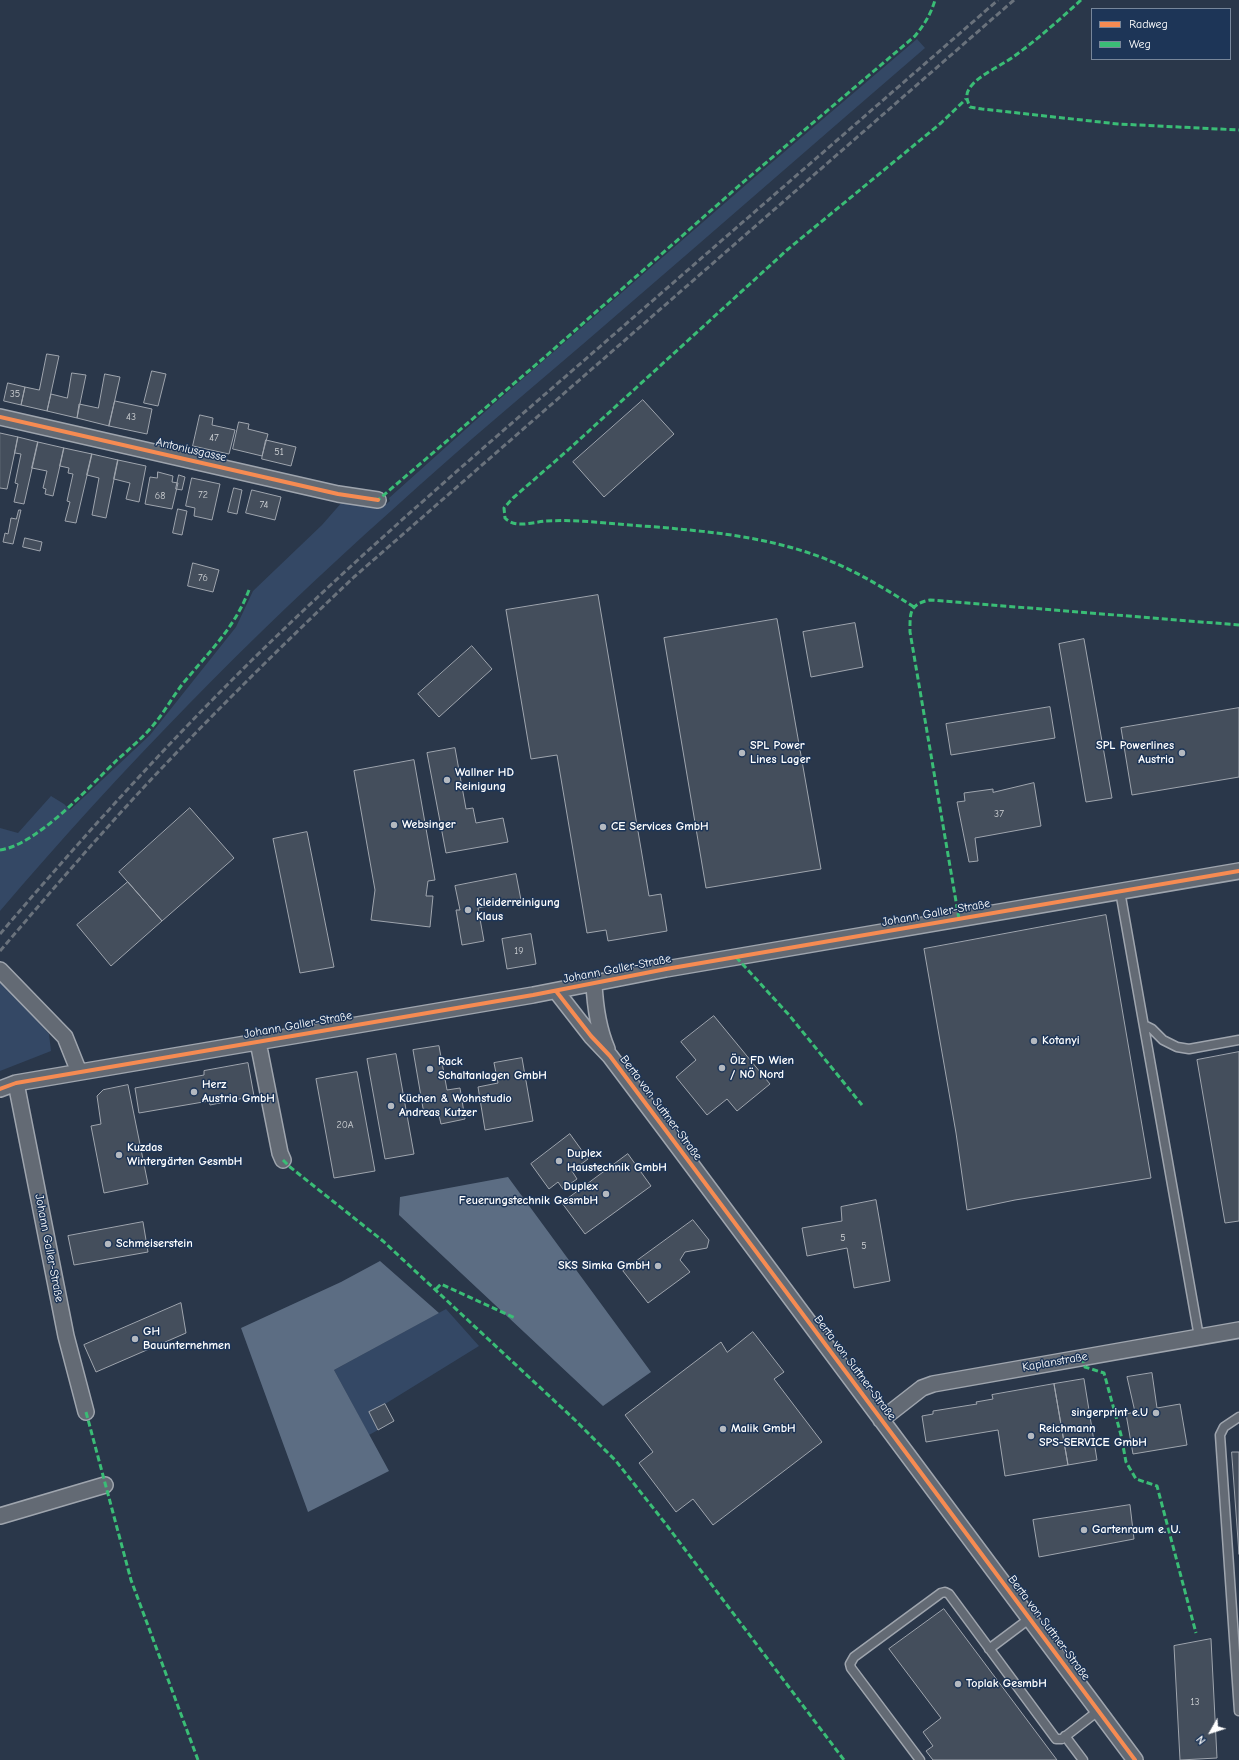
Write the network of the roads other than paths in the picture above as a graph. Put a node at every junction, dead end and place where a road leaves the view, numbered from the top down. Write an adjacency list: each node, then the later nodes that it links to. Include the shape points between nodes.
1 (0, 417): 2 (street, Antoniusgasse, via 338,494)
2 (378, 500)
3 (1239, 871): 4 (street, Johann Galler-Straße)
4 (1120, 891): 6 (street, Johann Galler-Straße); 8 (lane)
5 (0, 970): 12 (street, via 65,1037)
6 (594, 983): 7 (street, Johann Galler-Straße); 11 (street, Berta von Suttner-Straße, via 601,1035)
7 (556, 991): 10 (street, Johann Galler-Straße); 11 (street, Berta von Suttner-Straße)
8 (1144, 1025): 9 (lane, via 1163,1040 1177,1047 1189,1049); 17 (lane)
9 (1239, 1040)
10 (258, 1042): 12 (street, Johann Galler-Straße); 15 (street, Johann Galler-Straße)
11 (610, 1056): 20 (street, Berta von Suttner-Straße)
12 (79, 1072): 13 (street, Johann Galler-Straße)
13 (16, 1083): 14 (street, Johann Galler-Straße); 18 (street, Johann Galler-Straße, via 66,1336)
14 (0, 1089)
15 (283, 1160)
16 (1239, 1330): 17 (street, Kaplanstraße)
17 (1199, 1337): 20 (street, Kaplanstraße, via 933,1384 922,1388)
18 (86, 1412)
19 (1239, 1417): 26 (lane, via 1224,1427 1220,1435)
20 (881, 1420): 23 (street, Berta von Suttner-Straße)
21 (105, 1485): 22 (street)
22 (0, 1516)
23 (1029, 1619): 24 (lane); 25 (street, Berta von Suttner-Straße)
24 (989, 1649): 27 (lane, via 1056,1739); 28 (lane, via 945,1592 940,1593 853,1658 851,1668)
25 (1098, 1711): 27 (lane); 30 (street, Berta von Suttner-Straße)
26 (1239, 1711)
27 (1065, 1736): 29 (lane)
28 (920, 1760)
29 (1083, 1760)
30 (1135, 1760)

